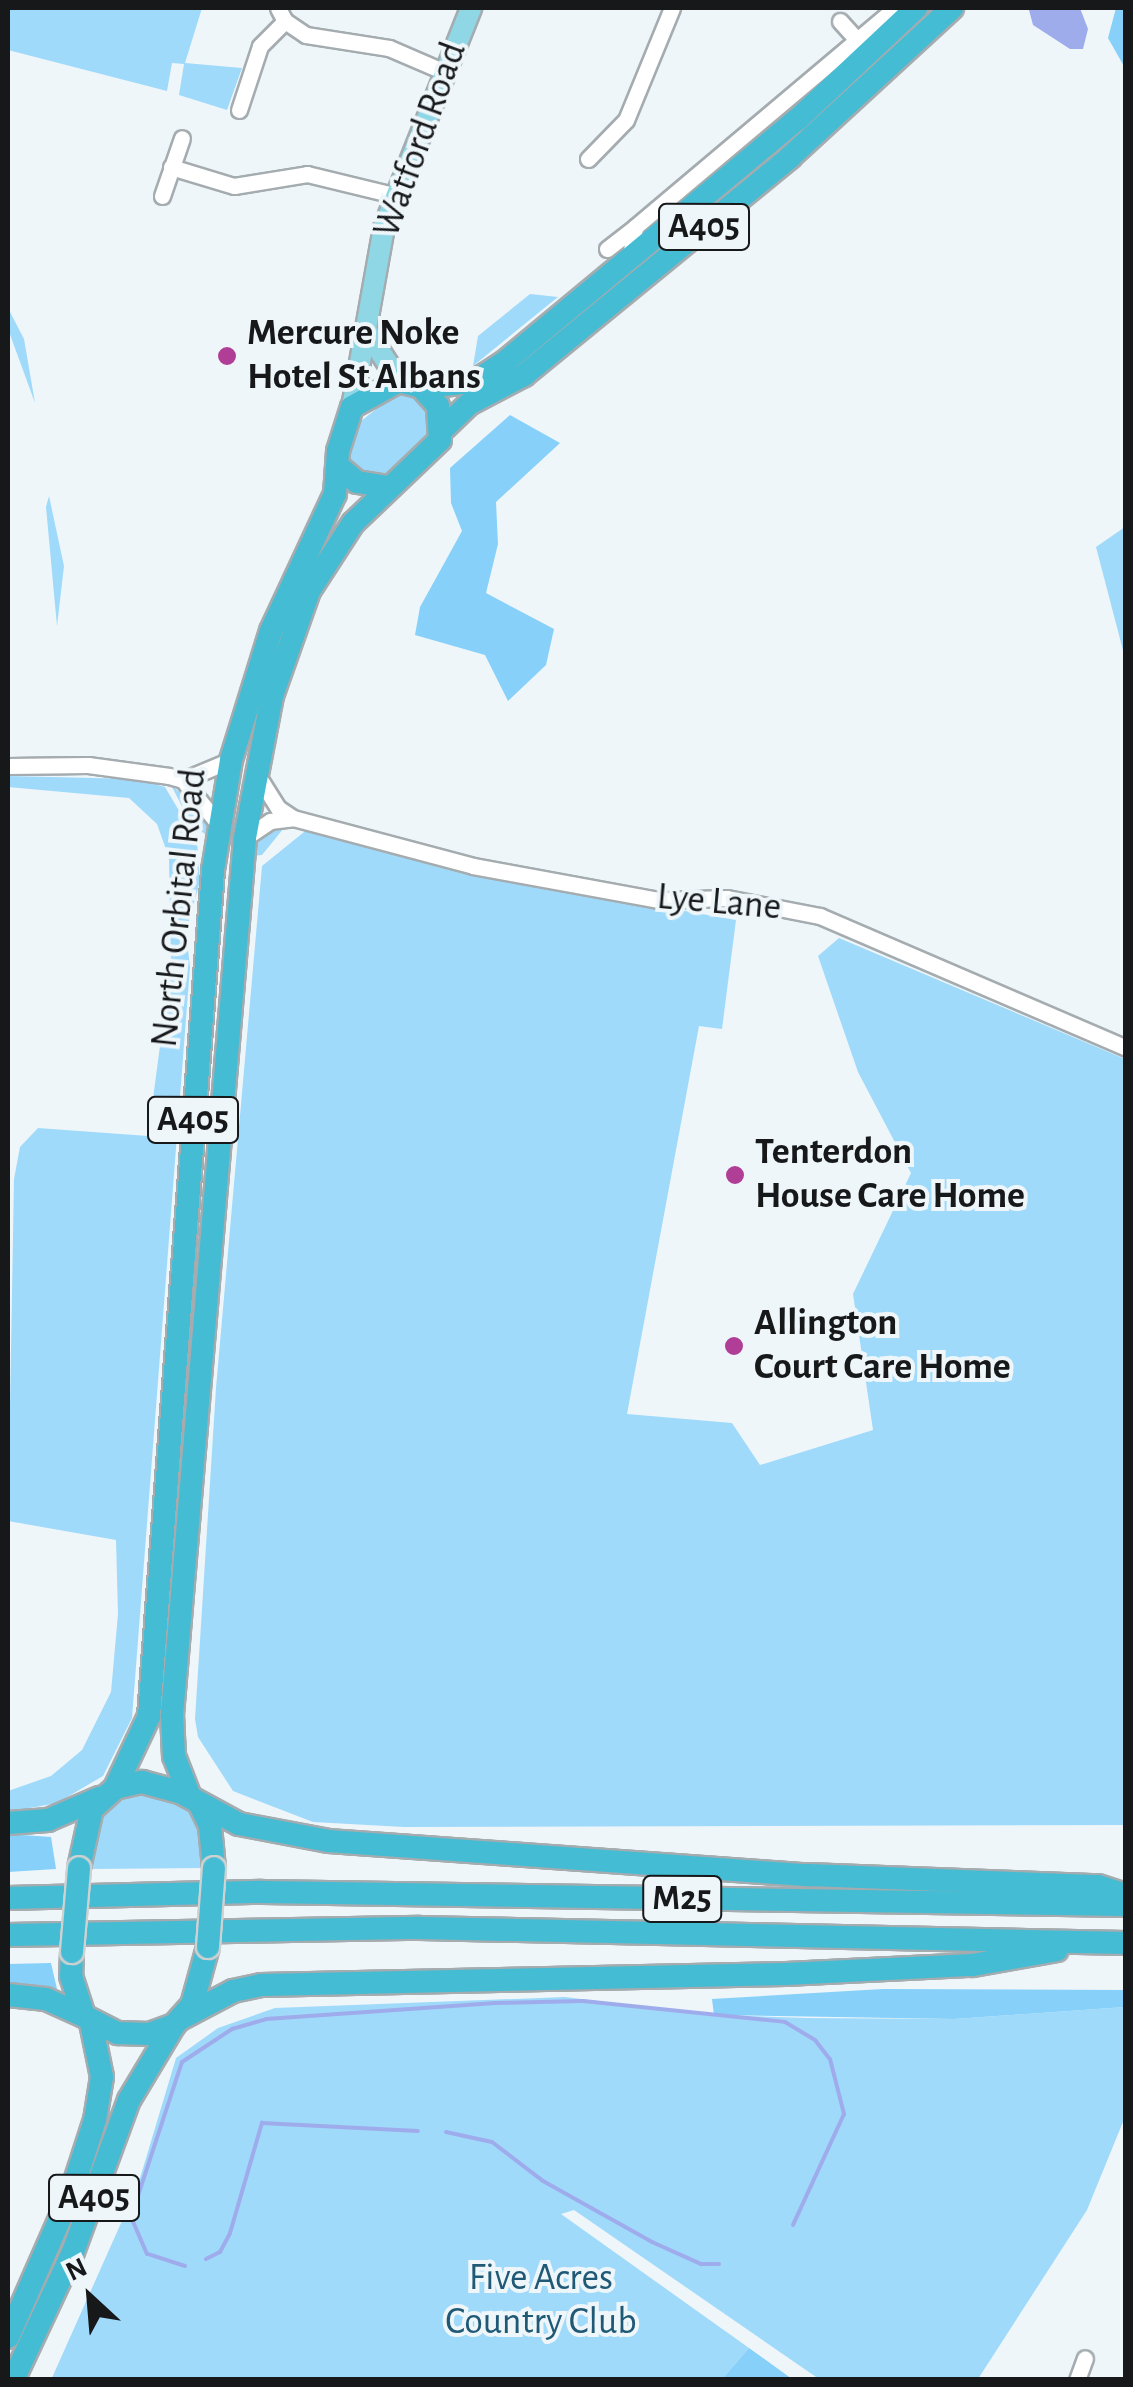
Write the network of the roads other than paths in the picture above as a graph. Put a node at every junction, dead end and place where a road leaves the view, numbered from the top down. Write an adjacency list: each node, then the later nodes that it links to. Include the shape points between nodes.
1 (471, 8): 9 (main road, Watford Road)
2 (672, 8): 12 (street, via 626,120)
3 (934, 8): 5 (highway)
4 (952, 8): 21 (highway, A405, via 803,146 524,374 462,409)
5 (904, 13): 8 (street); 17 (highway, A405)
6 (282, 14): 9 (street, via 306,34 390,48); 10 (street, via 260,46)
7 (840, 20): 8 (street)
8 (859, 42): 16 (street)
9 (444, 72): 14 (main road, Watford Road)
10 (239, 110)
11 (182, 138): 13 (street)
12 (588, 159)
13 (172, 167): 14 (street, via 234,186 307,174); 15 (street)
14 (394, 195): 18 (main road, Watford Road)
15 (162, 196)
16 (635, 227): 17 (street); 17 (street)
17 (618, 254): 19 (highway, A405, via 488,374 460,386)
18 (368, 333): 19 (main road); 20 (main road, Watford Road)
19 (410, 384): 20 (highway); 21 (highway, via 438,406)
20 (352, 407): 22 (highway)
21 (442, 430): 23 (highway, via 434,449)
22 (339, 466): 23 (highway, via 356,482); 24 (highway, North Orbital Road / A405, via 335,494 256,670)
23 (388, 487): 26 (highway, North Orbital Road / A405, via 339,540 308,591 281,663)
24 (231, 760): 27 (street); 29 (highway, North Orbital Road / A405)
25 (8, 766): 27 (street, via 88,764)
26 (255, 772): 28 (street, via 278,808); 30 (highway, North Orbital Road / A405)
27 (184, 780): 29 (street)
28 (294, 818): 30 (street, via 270,821); 31 (street, Lye Lane, via 474,866 621,893 781,905 889,943)
29 (219, 825): 32 (highway, North Orbital Road / A405, via 150,1702 136,1752)
30 (245, 838): 33 (highway, North Orbital Road / A405, via 173,1694 174,1756)
31 (1126, 1048)
32 (108, 1793): 33 (highway, via 149,1783); 34 (highway, via 48,1820); 42 (highway, North Orbital Road, bridge, via 86,1821 79,1868 70,1976)
33 (194, 1800): 36 (highway, M25, via 239,1824 329,1841 808,1875 1098,1886); 43 (highway, North Orbital Road, bridge, via 210,1826 208,1947 199,1992)
34 (8, 1823)
35 (14, 1895): 37 (highway, M25, via 262,1892)
36 (1126, 1896)
37 (1126, 1906)
38 (8, 1935): 39 (highway, M25, via 420,1928)
39 (1099, 1943): 40 (highway, M25); 43 (highway, M25, via 973,1965 261,1985 233,1991)
40 (1126, 1943)
41 (8, 1995): 42 (highway, via 46,1999)
42 (87, 2020): 43 (highway, via 134,2034); 44 (highway, A405, via 102,2077 95,2120 72,2191)
43 (177, 2022): 46 (highway, A405, via 129,2100 73,2252)
44 (8, 2337)
45 (1085, 2358): 47 (street)
46 (13, 2380)
47 (1077, 2380)

